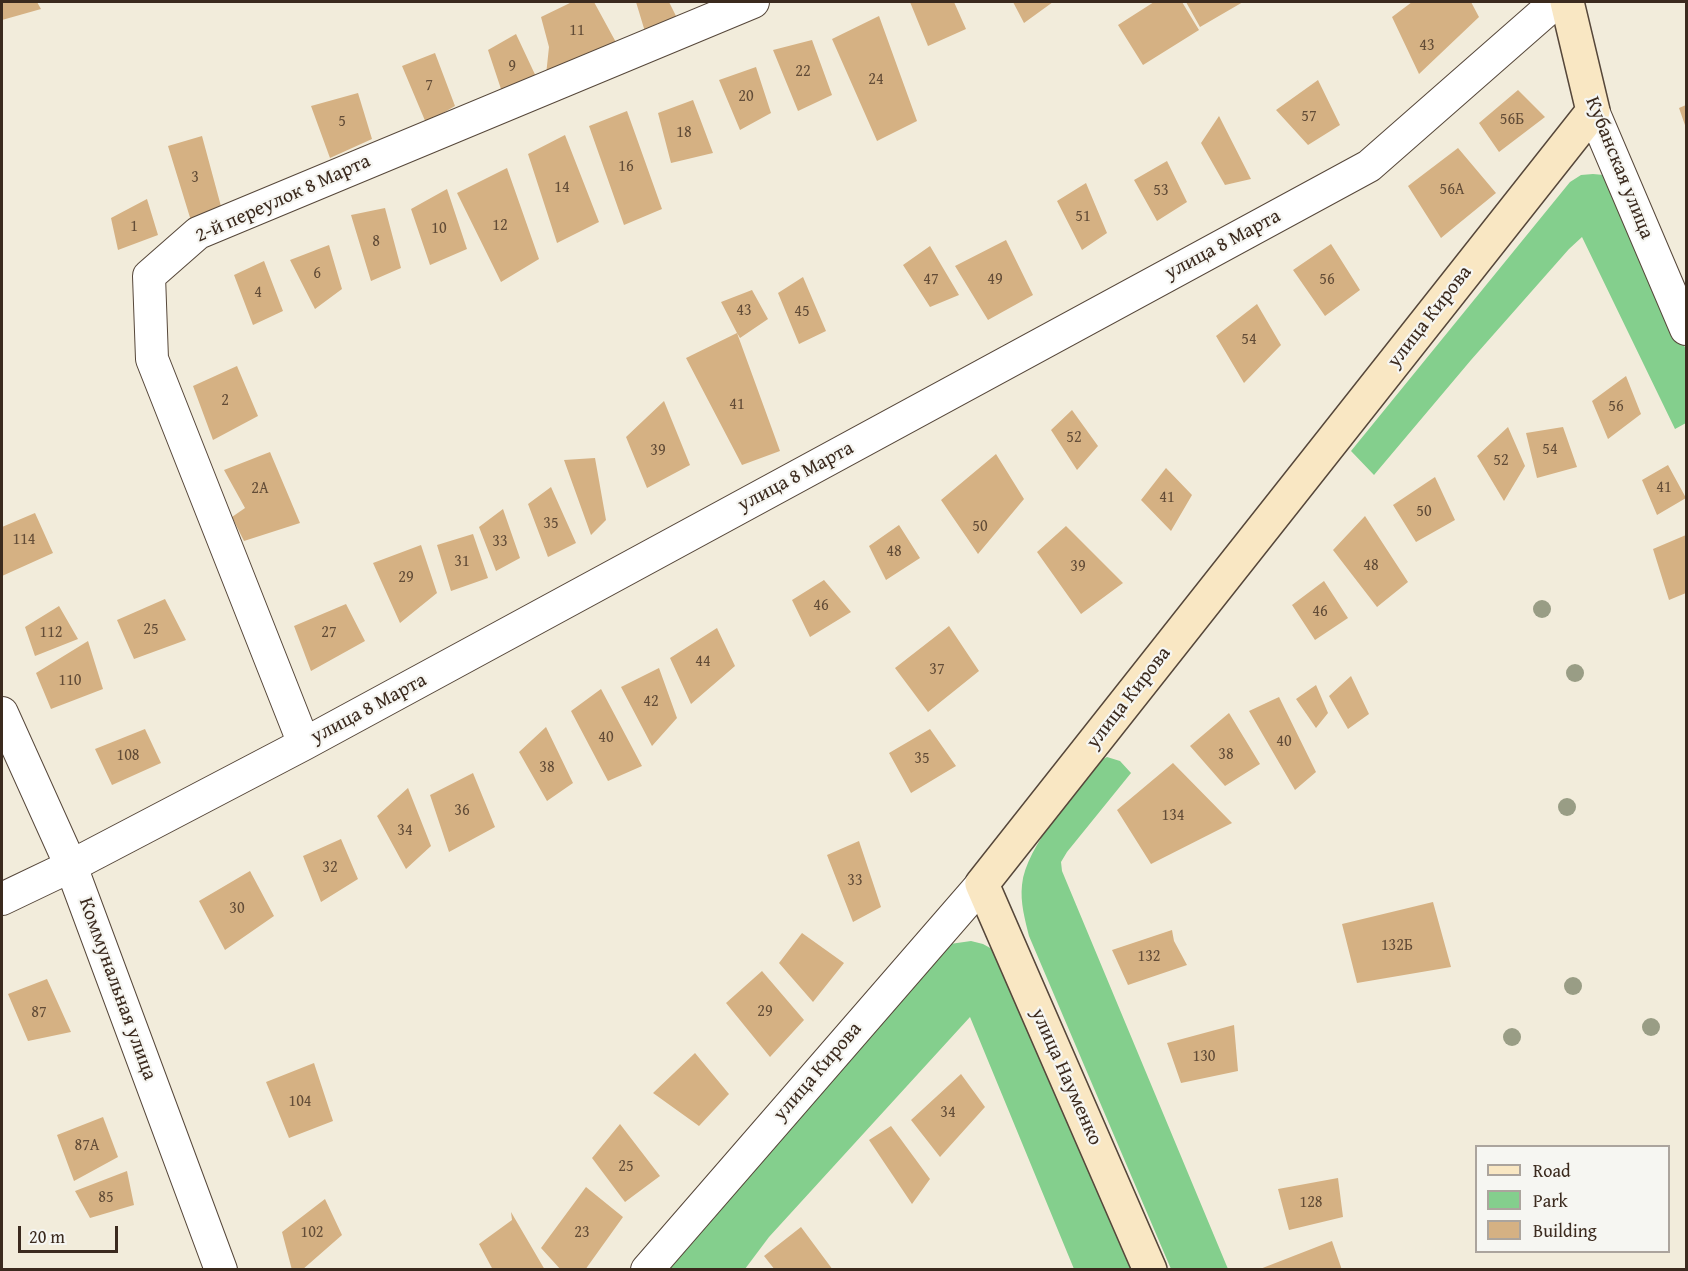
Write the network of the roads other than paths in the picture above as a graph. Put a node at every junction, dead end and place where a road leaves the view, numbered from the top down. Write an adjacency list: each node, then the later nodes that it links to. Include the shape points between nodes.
1 (753, 2): 7 (street, 2-й переулок 8 Марта, via 198,233 149,276 152,359)
2 (1556, 2): 7 (street, улица 8 Марта, via 1369,166)
3 (1567, 2): 4 (main road, Кубанская улица)
4 (1593, 111): 5 (street, Кубанская улица); 9 (main road, улица Кирова)
5 (1686, 329)
6 (2, 713): 8 (street, Коммунальная улица)
7 (304, 744): 8 (street, улица 8 Марта)
8 (71, 866): 10 (street, улица 8 Марта); 12 (street, Коммунальная улица)
9 (982, 884): 11 (street, улица Кирова); 13 (main road, улица Науменко)
10 (2, 899)
11 (652, 1267)
12 (221, 1269)
13 (1150, 1269)

